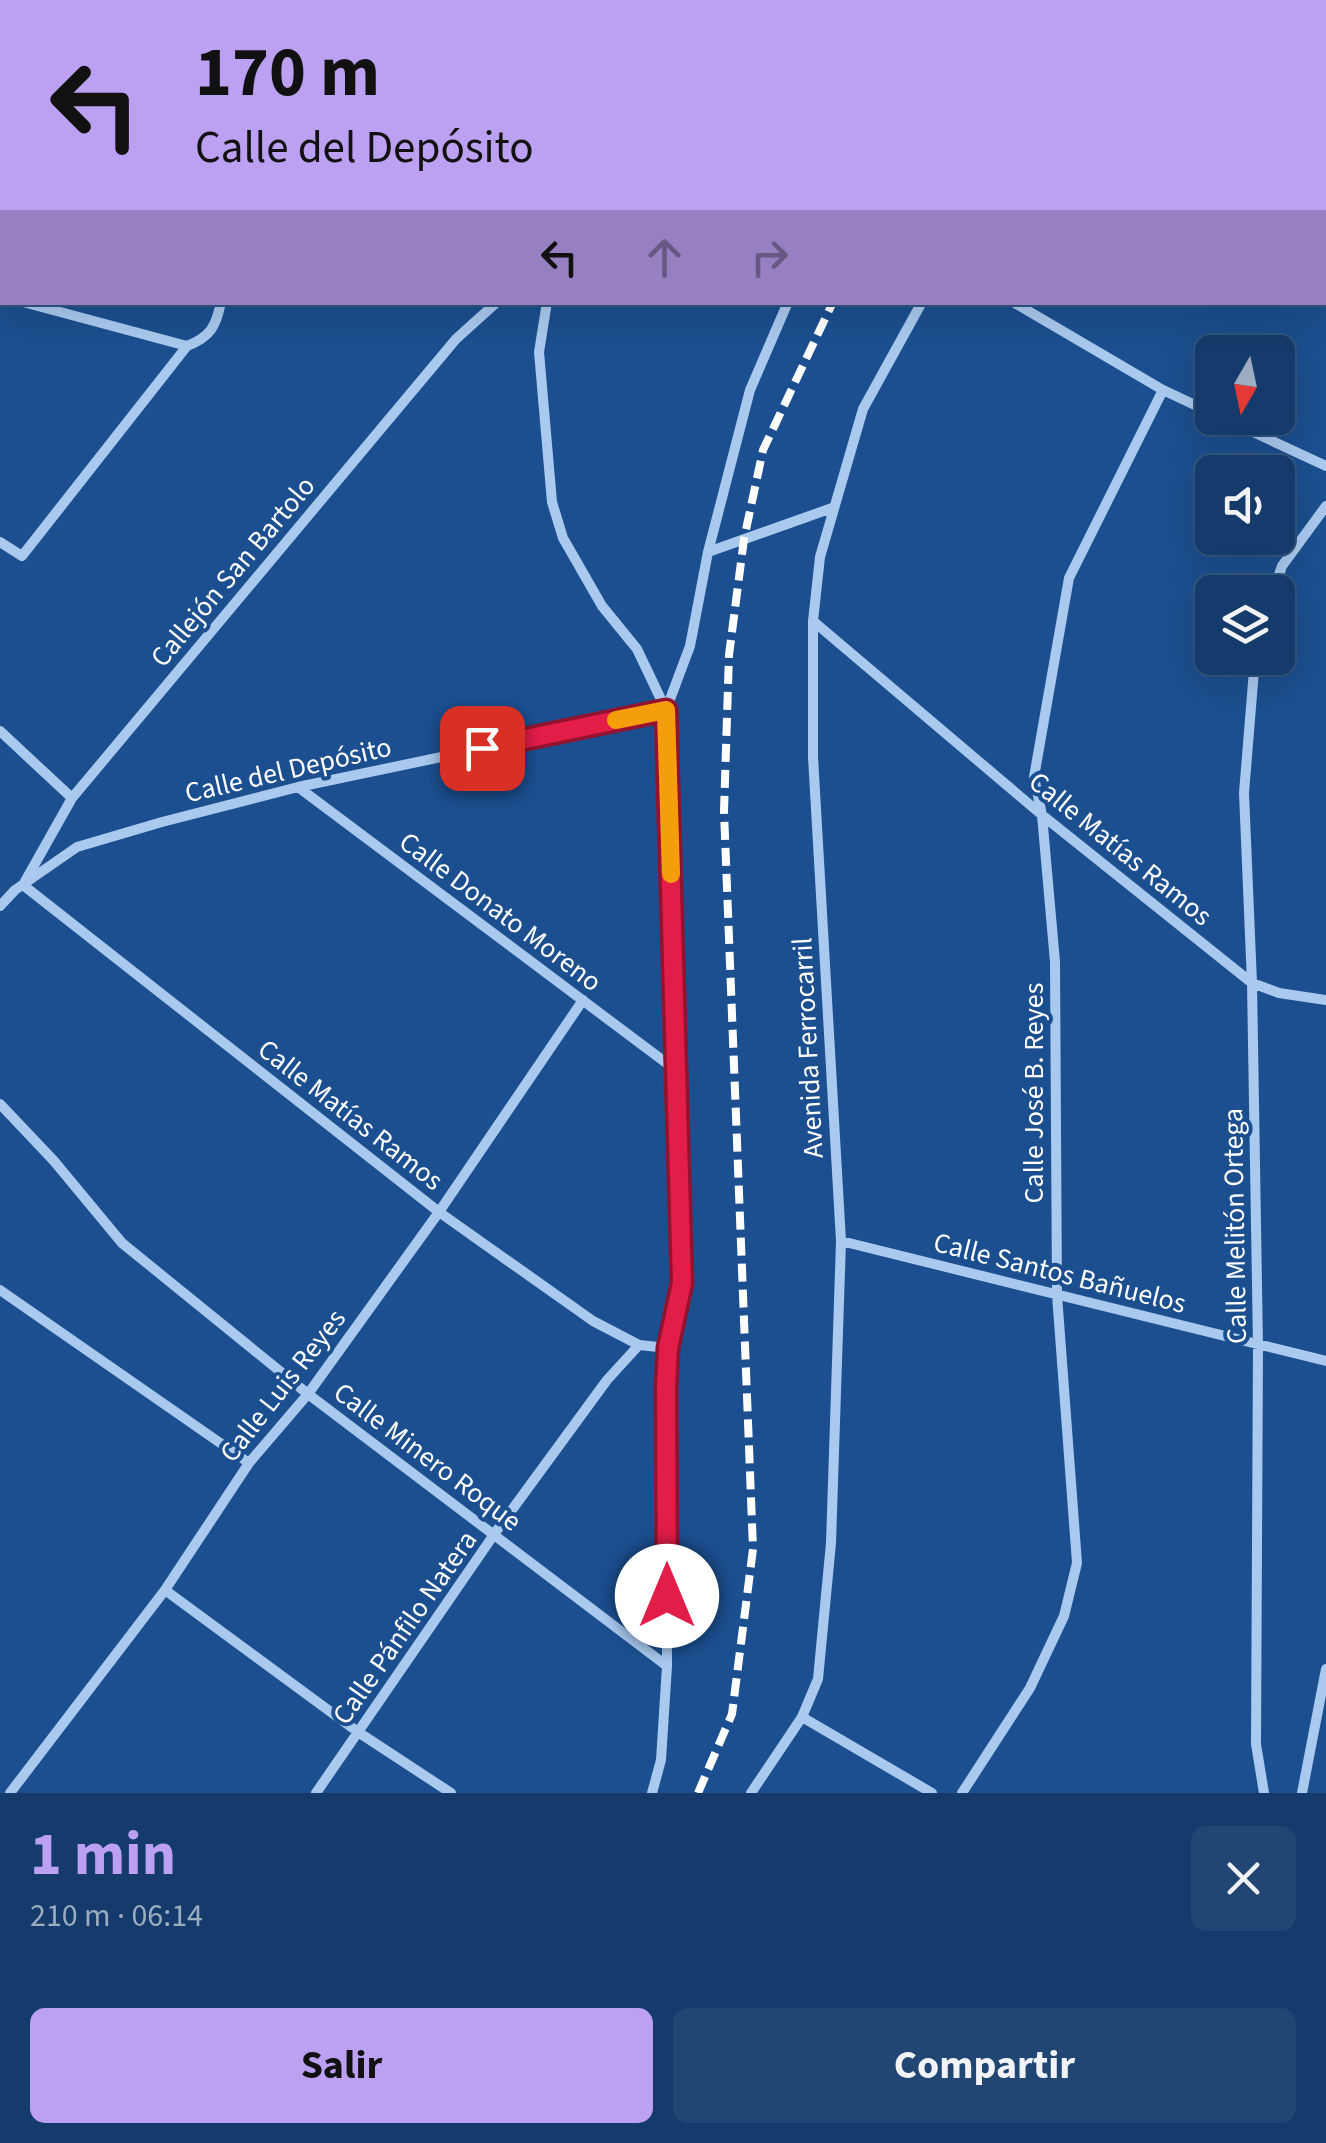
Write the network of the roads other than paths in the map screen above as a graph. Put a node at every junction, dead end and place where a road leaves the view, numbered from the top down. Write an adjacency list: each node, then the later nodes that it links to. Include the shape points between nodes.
1 (35, 305): 8 (street)
2 (220, 305): 8 (street, via 207,338)
3 (494, 305): 23 (street, Callejón San Bartolo, via 456,338)
4 (547, 305): 20 (street, via 539,352 552,502 563,538 636,649)
5 (787, 305): 16 (street, via 750,390)
6 (920, 305): 14 (street, Avenida Ferrocarril, via 864,409)
7 (1018, 305): 9 (street)
8 (187, 346): 15 (street, via 22,556)
9 (1164, 390): 10 (street); 24 (street, Calle José B. Reyes, via 1069,578 1034,776)
10 (1195, 405)
11 (1259, 435): 12 (street)
12 (1326, 466)
13 (1326, 506): 17 (street)
14 (832, 508): 16 (street); 18 (street, Avenida Ferrocarril)
15 (0, 542)
16 (708, 552): 20 (street, via 690,646)
17 (1279, 575)
18 (813, 621): 24 (street, Calle Matías Ramos); 33 (street, Avenida Ferrocarril, via 812,757)
19 (1254, 675): 27 (street, Calle Melitón Ortega, via 1244,793)
20 (666, 710): 22 (street, Calle del Depósito); 30 (street)
21 (0, 731): 23 (street)
22 (298, 787): 25 (street, Calle del Depósito, via 77,847); 28 (street, Calle Donato Moreno)
23 (72, 798): 25 (street, Callejón San Bartolo)
24 (1042, 815): 27 (street, Calle Matías Ramos); 35 (street, Calle José B. Reyes, via 1055,962)
25 (23, 884): 26 (street, Calle del Depósito); 32 (street, Calle Matías Ramos)
26 (0, 906)
27 (1252, 984): 29 (street, Calle Matías Ramos); 37 (street, Calle Melitón Ortega)
28 (582, 1000): 30 (street, Calle Donato Moreno); 32 (street, Calle Luis Reyes)
29 (1326, 1000)
30 (677, 1071): 38 (street, via 682,1283)
31 (0, 1104): 40 (street, Calle Minero Roque, via 122,1243)
32 (439, 1212): 36 (street, Calle Matías Ramos, via 593,1321); 40 (street, Calle Luis Reyes)
33 (841, 1241): 35 (street, Calle Santos Bañuelos); 46 (street, Avenida Ferrocarril, via 831,1543 818,1679)
34 (0, 1290): 41 (street)
35 (1058, 1294): 37 (street, Calle Santos Bañuelos); 54 (street, Calle José B. Reyes, via 1076,1563 1064,1616 1030,1688)
36 (638, 1345): 38 (street, Calle Matías Ramos); 42 (street, Calle Pánfilo Natera)
37 (1258, 1345): 39 (street, Calle Santos Bañuelos); 55 (street, Calle Melitón Ortega, via 1256,1744)
38 (668, 1348): 44 (street)
39 (1326, 1361)
40 (308, 1394): 41 (street, Calle Luis Reyes); 42 (street, Calle Minero Roque)
41 (248, 1462): 43 (street, Calle Luis Reyes)
42 (496, 1533): 44 (street, Calle Minero Roque); 47 (street, Calle Pánfilo Natera)
43 (165, 1590): 47 (street); 48 (street, Calle Luis Reyes)
44 (667, 1666): 51 (street, via 661,1760)
45 (1326, 1669): 56 (street)
46 (802, 1717): 52 (street, Avenida Ferrocarril); 53 (street)
47 (358, 1732): 49 (street, Calle Pánfilo Natera); 50 (street)
48 (10, 1793)
49 (316, 1793)
50 (451, 1793)
51 (652, 1793)
52 (751, 1793)
53 (932, 1793)
54 (962, 1793)
55 (1264, 1793)
56 (1302, 1793)

